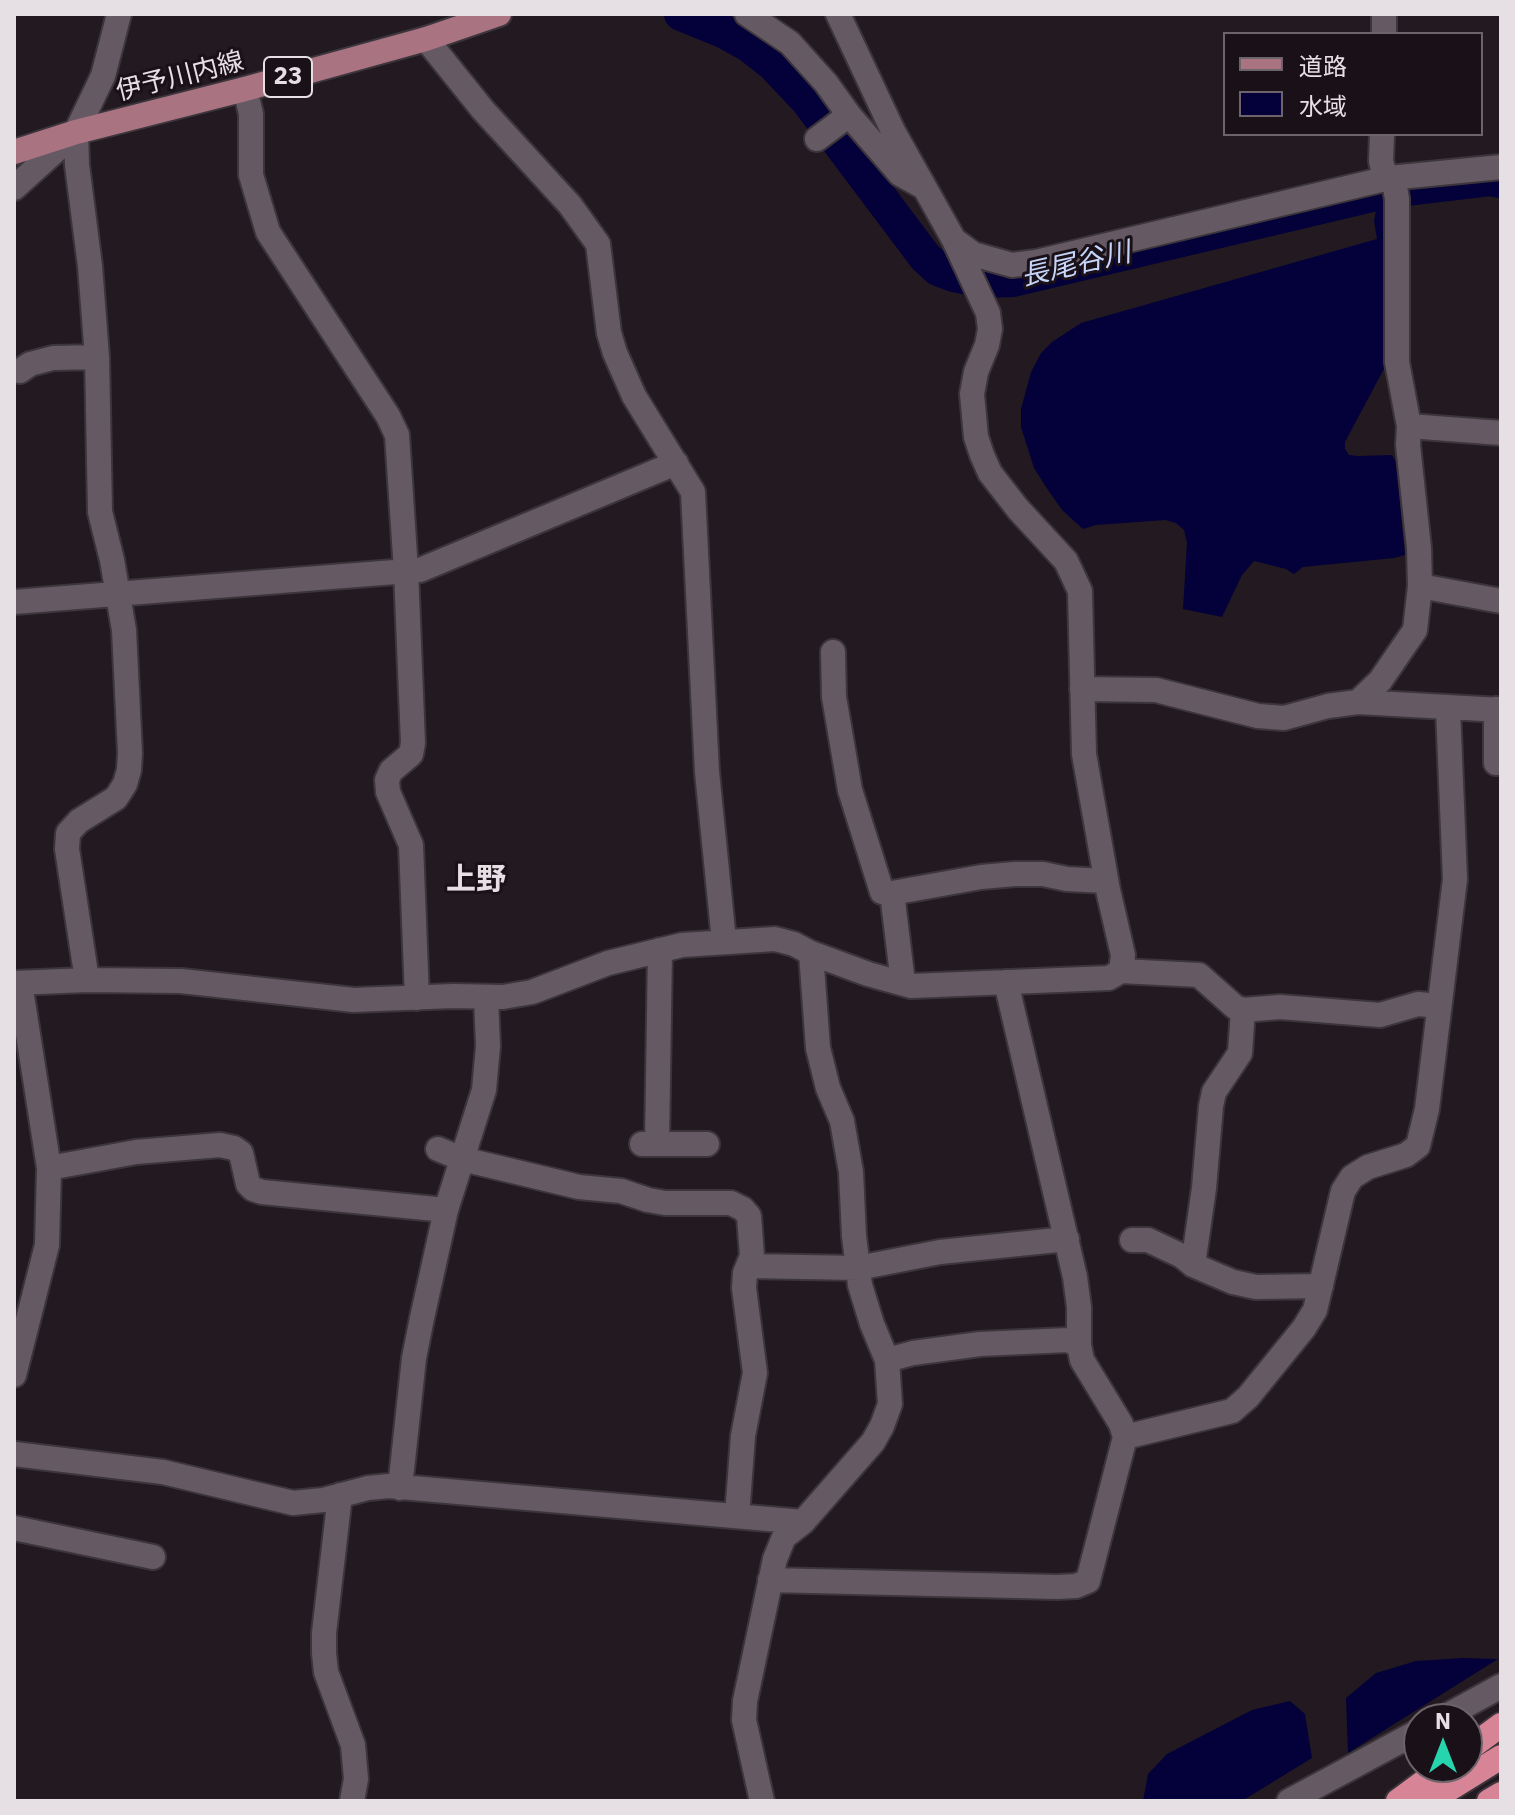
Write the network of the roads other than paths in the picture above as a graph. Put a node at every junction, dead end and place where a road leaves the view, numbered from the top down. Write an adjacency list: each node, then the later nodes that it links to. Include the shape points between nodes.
1 (119, 14): 8 (street, via 103,76)
2 (499, 14): 5 (main road, 伊予川内線 / 23)
3 (747, 14): 7 (street, via 790,43)
4 (838, 14): 14 (street)
5 (426, 39): 6 (main road, 伊予川内線 / 23); 21 (street, via 598,244 615,353 634,396)
6 (245, 89): 8 (main road, 伊予川内線 / 23); 22 (street, via 251,114 251,175 268,232 397,435)
7 (849, 115): 10 (street); 14 (street, via 900,174)
8 (76, 132): 11 (main road, 伊予川内線 / 23); 15 (street); 17 (street)
9 (1382, 136): 13 (street, via 1381,161)
10 (817, 139)
11 (14, 152)
12 (1501, 167): 13 (street)
13 (1389, 178): 16 (street, via 1036,262 1012,265); 19 (street, via 1397,199 1397,362)
14 (924, 187): 16 (street)
15 (14, 188)
16 (959, 251): 28 (street, via 988,313 990,329 972,394 976,437 990,473 1075,576 1080,591)
17 (97, 357): 18 (street, via 53,358); 24 (street, via 100,512)
18 (20, 371)
19 (1409, 426): 20 (street); 23 (street)
20 (1501, 433)
21 (676, 463): 22 (street, via 420,570); 35 (street, via 693,492 707,772)
22 (406, 571): 24 (street); 44 (street, via 413,743 411,754 387,780 411,845)
23 (1420, 586): 25 (street); 29 (street, via 1415,630)
24 (118, 595): 26 (street); 39 (street, via 129,770 116,798 68,833)
25 (1501, 601)
26 (14, 602)
27 (833, 652): 34 (street, via 834,697 850,790 882,892)
28 (1082, 689): 29 (street, via 1156,690 1284,718); 33 (street, via 1084,754)
29 (1358, 702): 30 (street)
30 (1448, 709): 31 (street); 45 (street, via 1455,879)
31 (1498, 710): 32 (street)
32 (1496, 763)
33 (1106, 881): 34 (street, via 1015,874); 38 (street, via 1123,955)
34 (892, 893): 42 (street)
35 (724, 941): 36 (street); 37 (street, via 775,939)
36 (660, 950): 43 (street, via 532,992); 47 (street, via 649,1144)
37 (811, 953): 42 (street); 56 (street, via 818,1048 842,1121 851,1172)
38 (1121, 971): 40 (street, via 1109,978); 46 (street, via 1199,975)
39 (87, 980): 41 (street); 44 (street, via 181,981 354,1000)
40 (1006, 982): 42 (street); 52 (street)
41 (17, 983): 50 (street)
42 (903, 983)
43 (486, 997): 44 (street); 49 (street, via 484,1090)
44 (417, 998)
45 (1439, 1006): 46 (street, via 1418,1004 1380,1015 1280,1007); 57 (street, via 1418,1146 1352,1177 1343,1191)
46 (1243, 1010): 54 (street, via 1240,1053 1214,1092 1211,1106)
47 (707, 1144)
48 (438, 1149): 49 (street)
49 (462, 1159): 51 (street); 55 (street, via 665,1203 731,1203 749,1216)
50 (49, 1168): 51 (street, via 136,1152 220,1145 241,1153 248,1184 262,1192); 60 (street, via 47,1245)
51 (446, 1210): 63 (street, via 414,1358)
52 (1067, 1239): 56 (street, via 940,1252); 58 (street, via 1079,1307)
53 (1132, 1240): 54 (street, via 1148,1240)
54 (1193, 1265): 57 (street, via 1256,1287)
55 (748, 1266): 56 (street); 65 (street, via 744,1288 755,1373 743,1436)
56 (858, 1268): 59 (street)
57 (1321, 1286): 61 (street, via 1304,1328 1232,1411)
58 (1079, 1345): 59 (street, via 1068,1340 980,1344); 61 (street, via 1082,1360)
59 (887, 1360): 66 (street, via 890,1404 882,1426)
60 (14, 1375)
61 (1125, 1437): 69 (street, via 1088,1581 1076,1586)
62 (14, 1454): 64 (street, via 163,1472 293,1503)
63 (400, 1488): 64 (street); 65 (street)
64 (340, 1495): 78 (street, via 324,1653 356,1759)
65 (737, 1516): 66 (street)
66 (803, 1522): 69 (street, via 784,1537)
67 (14, 1528): 68 (street)
68 (153, 1557)
69 (770, 1580): 79 (street, via 744,1720)
70 (1501, 1686): 71 (street)
71 (1470, 1703)
72 (1501, 1725): 73 (highway)
73 (1483, 1738)
74 (1403, 1740): 80 (street)
75 (1501, 1757): 82 (highway)
76 (1422, 1783): 81 (highway)
77 (1501, 1796): 83 (highway)
78 (352, 1801)
79 (762, 1801)
80 (1289, 1801)
81 (1398, 1801)
82 (1430, 1801)
83 (1492, 1801)

